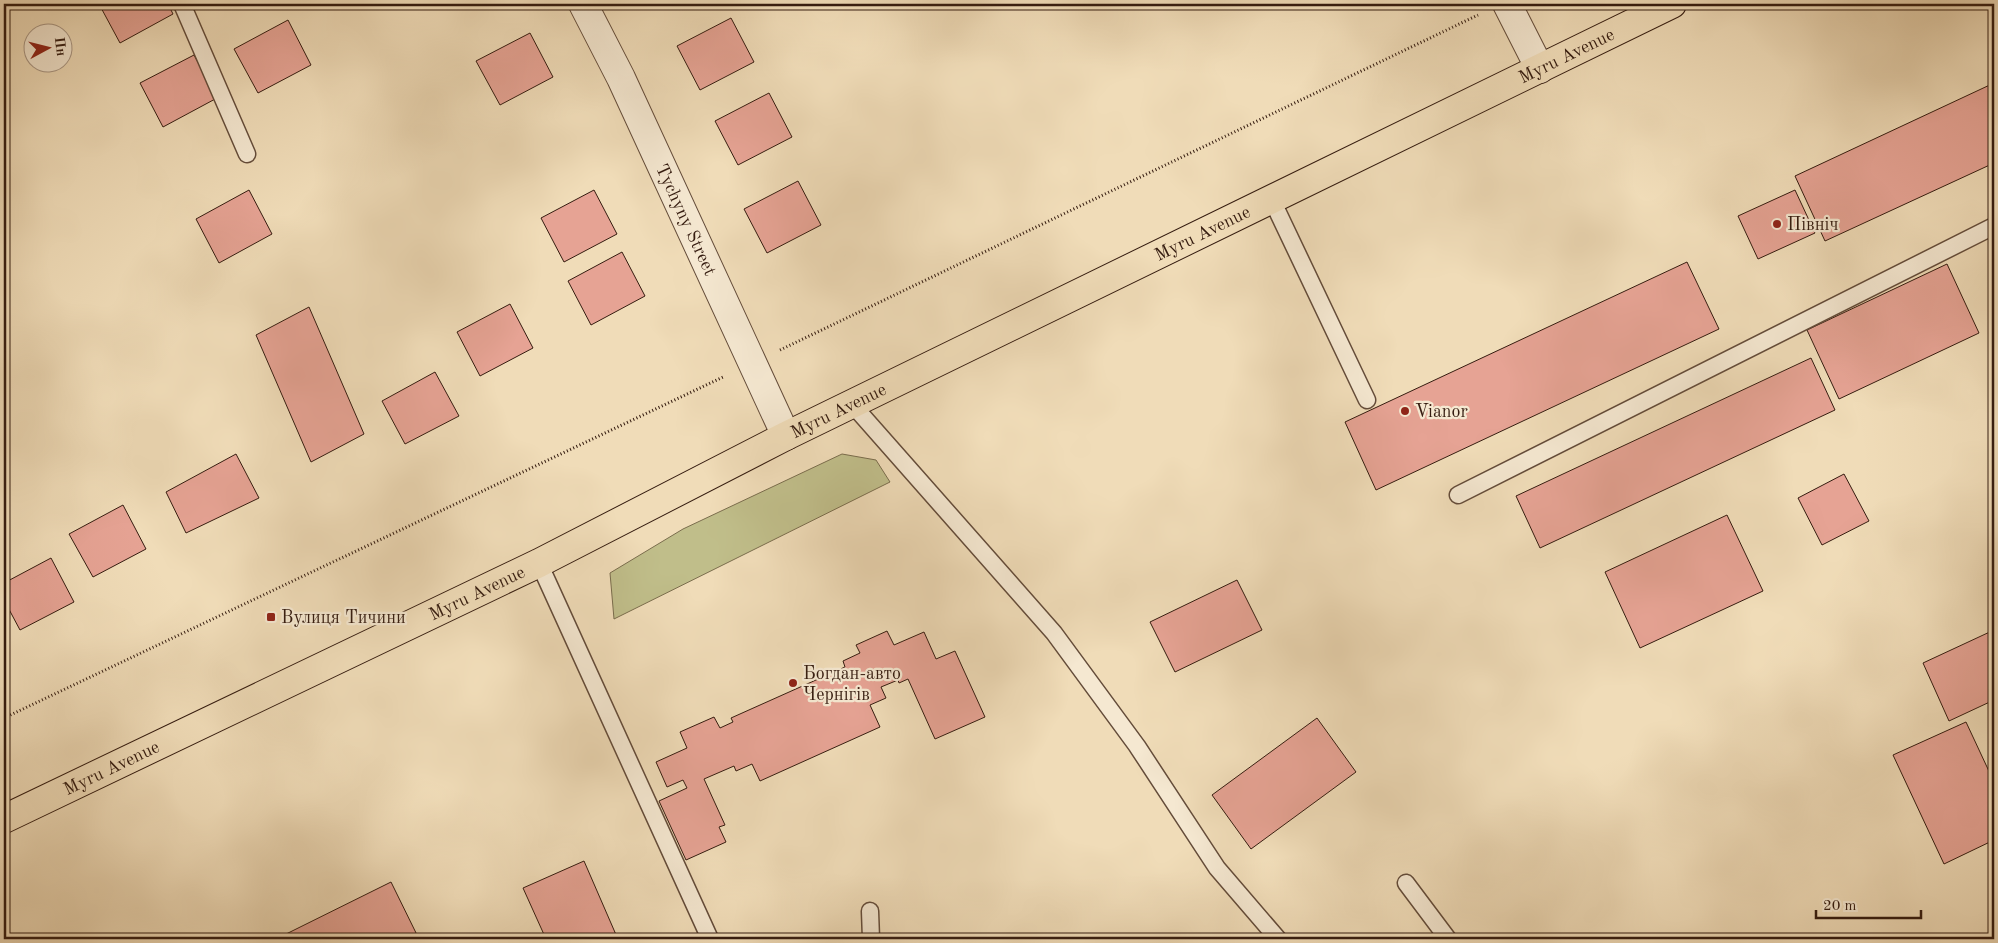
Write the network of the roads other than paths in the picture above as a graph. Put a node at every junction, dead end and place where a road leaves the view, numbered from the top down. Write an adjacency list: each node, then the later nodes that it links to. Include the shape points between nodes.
1 (182, 4): 6 (lane)
2 (583, 4): 11 (street, Tychyny Street, via 621,78)
3 (1507, 4): 5 (street)
4 (1666, 5): 5 (main road, Myru Avenue)
5 (1540, 69): 7 (main road, Myru Avenue)
6 (247, 154)
7 (1272, 200): 9 (lane); 10 (main road, Myru Avenue)
8 (1994, 226): 12 (lane)
9 (1367, 400)
10 (852, 404): 11 (main road, Myru Avenue); 19 (lane, via 1054,633 1137,746 1217,868)
11 (786, 436): 13 (main road, Myru Avenue)
12 (1458, 495)
13 (539, 563): 14 (main road, Myru Avenue); 17 (lane)
14 (4, 818)
15 (1406, 883): 20 (lane)
16 (870, 911): 18 (lane)
17 (710, 939)
18 (871, 939)
19 (1278, 939)
20 (1448, 939)

